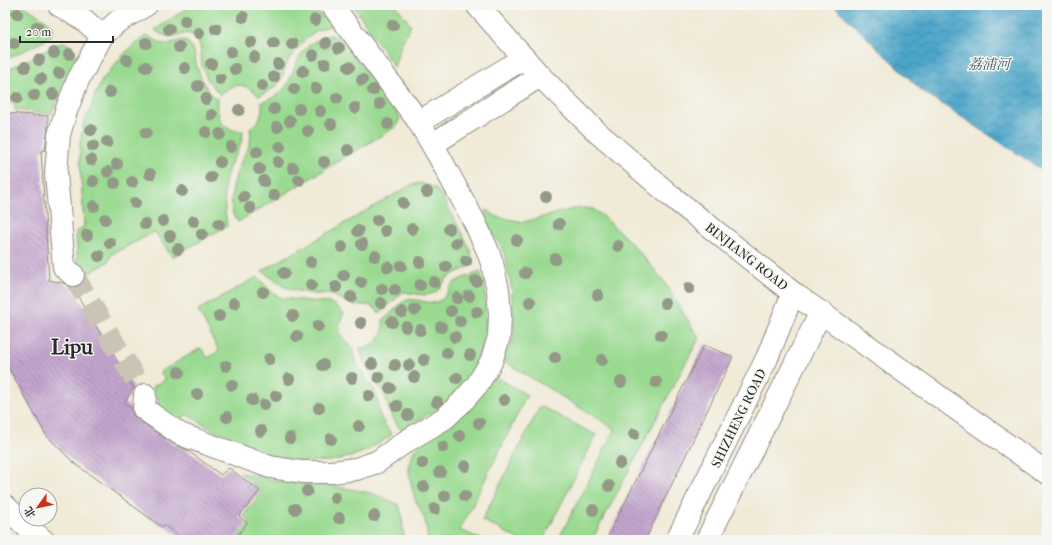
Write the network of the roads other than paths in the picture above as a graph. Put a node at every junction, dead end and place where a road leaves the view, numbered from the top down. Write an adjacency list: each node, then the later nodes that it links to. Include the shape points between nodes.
1 (59, 5): 5 (main road, via 84,20)
2 (146, 5): 5 (main road, via 117,22)
3 (332, 5): 8 (main road)
4 (477, 5): 6 (main road, BINJIANG ROAD)
5 (102, 36): 10 (main road, via 78,80 59,136 56,173 64,267)
6 (524, 58): 7 (main road, BINJIANG ROAD); 8 (main road)
7 (540, 76): 9 (main road); 11 (main road, BINJIANG ROAD, via 598,133 671,196)
8 (419, 122): 9 (main road)
9 (433, 144): 13 (main road, via 492,263 500,315 499,337 492,362 477,385 445,418 377,462 356,469 302,472 270,467 180,434 144,409)
10 (73, 275)
11 (793, 293): 12 (main road, BINJIANG ROAD); 17 (main road, SHIZHENG ROAD, via 767,358)
12 (820, 312): 14 (main road, BINJIANG ROAD); 18 (main road, SHIZHENG ROAD)
13 (145, 395)
14 (1047, 473)
15 (5, 506): 16 (main road)
16 (43, 540)
17 (677, 540)
18 (707, 540)

